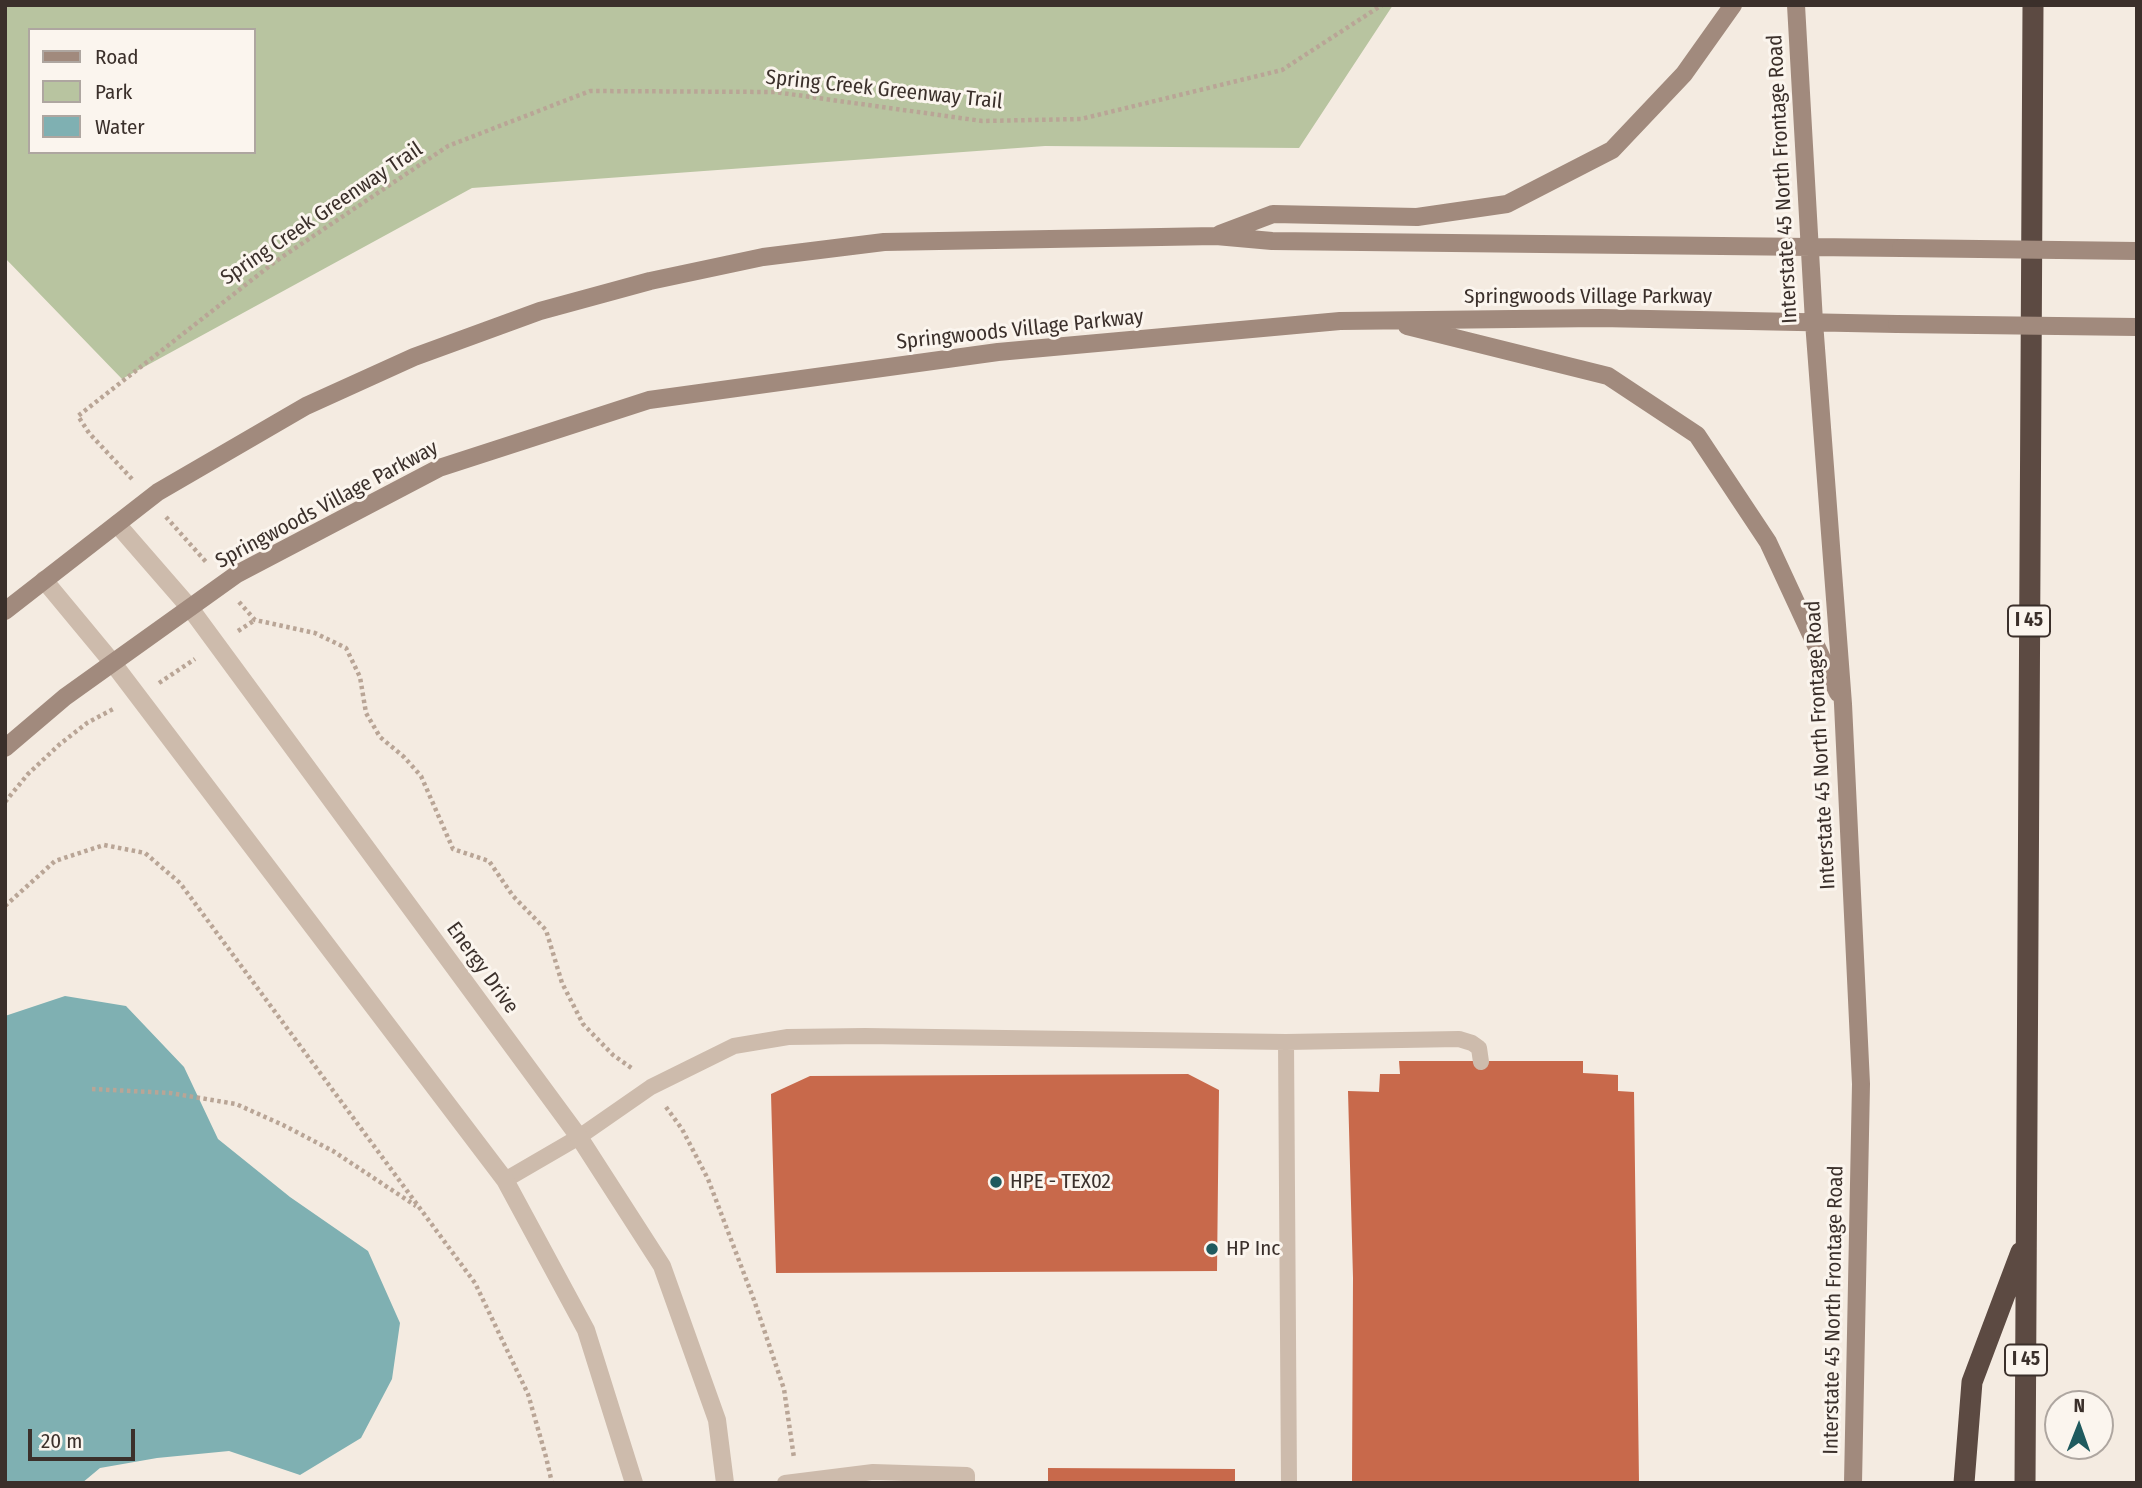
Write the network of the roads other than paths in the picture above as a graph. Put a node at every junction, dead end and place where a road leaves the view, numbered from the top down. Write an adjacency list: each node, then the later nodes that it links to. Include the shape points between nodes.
1 (1733, 5): 4 (main road, via 1685,74 1612,150 1507,204 1417,217 1273,214)
2 (1796, 5): 5 (main road, Interstate 45 North Frontage Road)
3 (2033, 5): 21 (highway, I 45)
4 (1216, 236): 5 (main road, via 1272,241); 10 (main road, via 884,242 763,257 650,281 540,311 414,357 306,406 150,498)
5 (1809, 247): 6 (main road, bridge); 8 (main road, Interstate 45 North Frontage Road)
6 (2137, 251)
7 (1384, 320): 8 (main road, Springwoods Village Parkway); 12 (main road, Springwoods Village Parkway, via 998,352 649,400 439,468 237,574); 15 (main road, via 1608,376 1697,435 1768,541)
8 (1814, 322): 9 (main road, Springwoods Village Parkway, bridge); 15 (main road, Interstate 45 North Frontage Road)
9 (2137, 327)
10 (117, 524): 11 (main road); 12 (street, Energy Drive)
11 (44, 580): 13 (main road); 14 (street)
12 (190, 608): 14 (main road, Springwoods Village Parkway); 19 (street, Energy Drive)
13 (5, 611)
14 (112, 662): 16 (main road, Springwoods Village Parkway); 20 (street)
15 (1843, 704): 27 (main road, Interstate 45 North Frontage Road, via 1861,1084)
16 (5, 748)
17 (1286, 1042): 18 (lane, via 1459,1040 1479,1048); 19 (lane, via 788,1037 734,1046 651,1087); 26 (lane)
18 (1482, 1062)
19 (579, 1138): 20 (lane); 24 (street, Energy Drive, via 662,1266 717,1420)
20 (505, 1180): 23 (street, via 586,1330)
21 (2026, 1237): 28 (highway, via 1972,1382); 29 (highway, I 45)
22 (792, 1482): 25 (lane, via 873,1472 967,1475)
23 (634, 1483)
24 (725, 1483)
25 (967, 1483)
26 (1289, 1483)
27 (1853, 1483)
28 (1964, 1483)
29 (2025, 1483)

